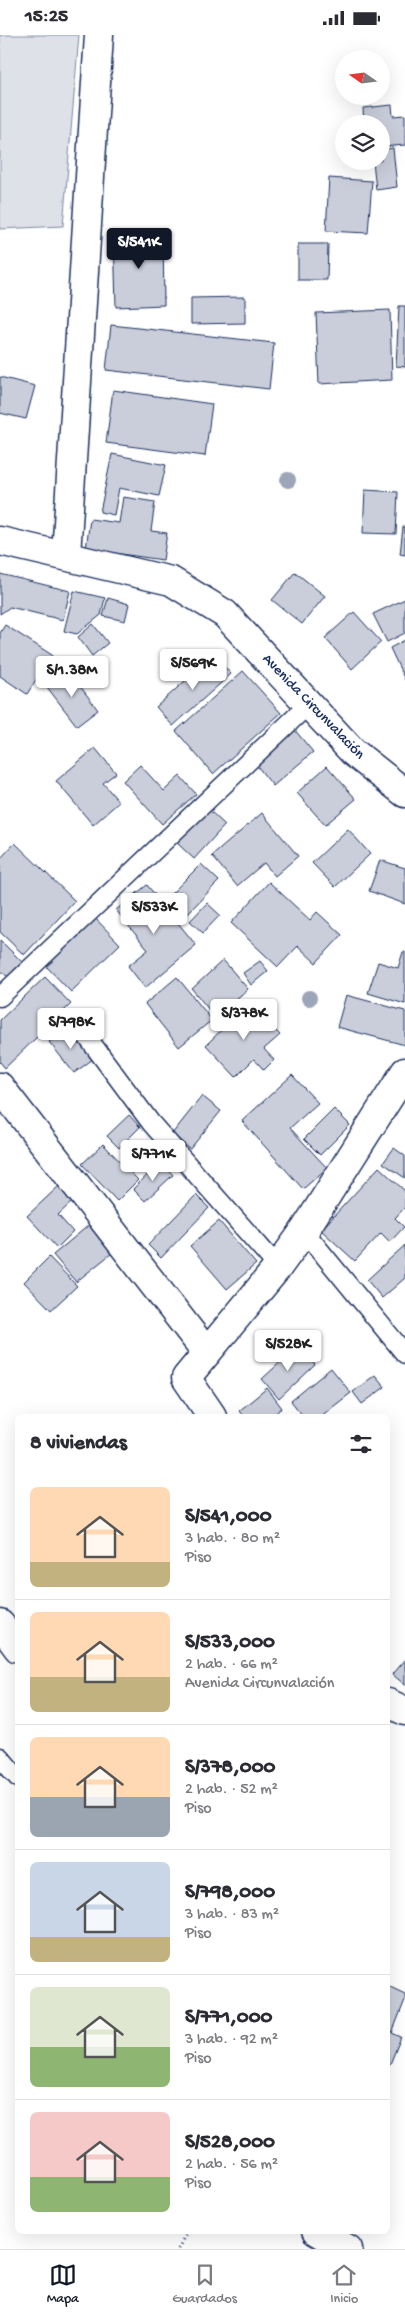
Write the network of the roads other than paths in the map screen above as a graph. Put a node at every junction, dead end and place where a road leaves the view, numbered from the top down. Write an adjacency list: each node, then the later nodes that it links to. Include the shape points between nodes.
1 (99, 35): 3 (street)
2 (0, 541): 3 (street, Avenida Circunvalación)
3 (66, 555): 4 (street, Avenida Circunvalación, via 171,581 225,614)
4 (308, 705): 5 (street, Avenida Circunvalación, via 353,751); 6 (lane)
5 (405, 793)
6 (0, 997)
7 (79, 1026): 11 (lane, via 151,1123)
8 (405, 1072): 10 (street)
9 (0, 1087): 12 (street)
10 (304, 1231): 11 (street); 13 (lane)
11 (278, 1267): 12 (street)
12 (207, 1353): 14 (street, via 186,1378)
13 (405, 1353)
14 (211, 1414)
15 (0, 1624): 16 (street)
16 (15, 1644)
17 (390, 1704): 18 (street)
18 (405, 1711)
19 (0, 1757): 20 (lane)
20 (15, 1774)
21 (321, 2234): 22 (street)
22 (348, 2249)

